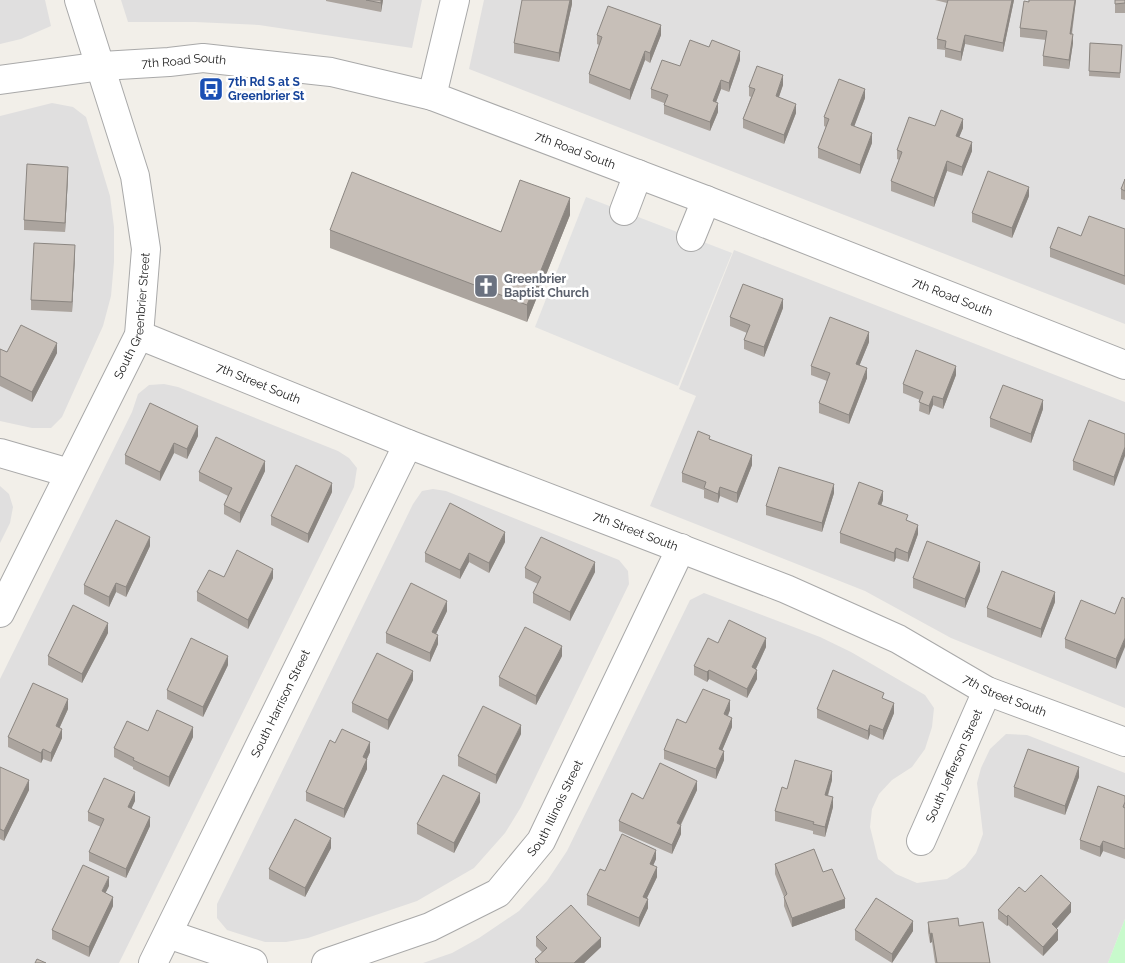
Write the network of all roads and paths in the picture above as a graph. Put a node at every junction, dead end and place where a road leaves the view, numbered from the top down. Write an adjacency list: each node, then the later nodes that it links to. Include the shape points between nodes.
1 (79, 0): 3 (street, South Greenbrier Street)
2 (455, 0): 5 (street)
3 (102, 66): 4 (street, 7th Road South); 5 (street, 7th Road South, via 202,58 331,72); 10 (street, South Greenbrier Street, via 136,176 146,249)
4 (0, 80)
5 (432, 96): 6 (street, 7th Road South)
6 (638, 174): 7 (street, 7th Road South); 8 (street)
7 (706, 200): 9 (street); 11 (street, 7th Road South)
8 (624, 211)
9 (691, 237)
10 (139, 335): 12 (street, 7th Street South); 14 (street, South Greenbrier Street)
11 (1125, 365)
12 (408, 444): 15 (street, 7th Street South); 20 (street, South Harrison Street)
13 (0, 453): 14 (street)
14 (68, 473): 16 (street, South Greenbrier Street)
15 (681, 548): 17 (street, 7th Street South, via 786,589 898,639); 23 (street, South Illinois Street, via 541,841 498,893 430,928)
16 (0, 613)
17 (987, 691): 18 (street, 7th Street South); 19 (street, South Jefferson Street)
18 (1125, 742)
19 (921, 841)
20 (168, 934): 21 (street, South Harrison Street); 22 (street)
21 (153, 963)
22 (253, 963)
23 (326, 963)

